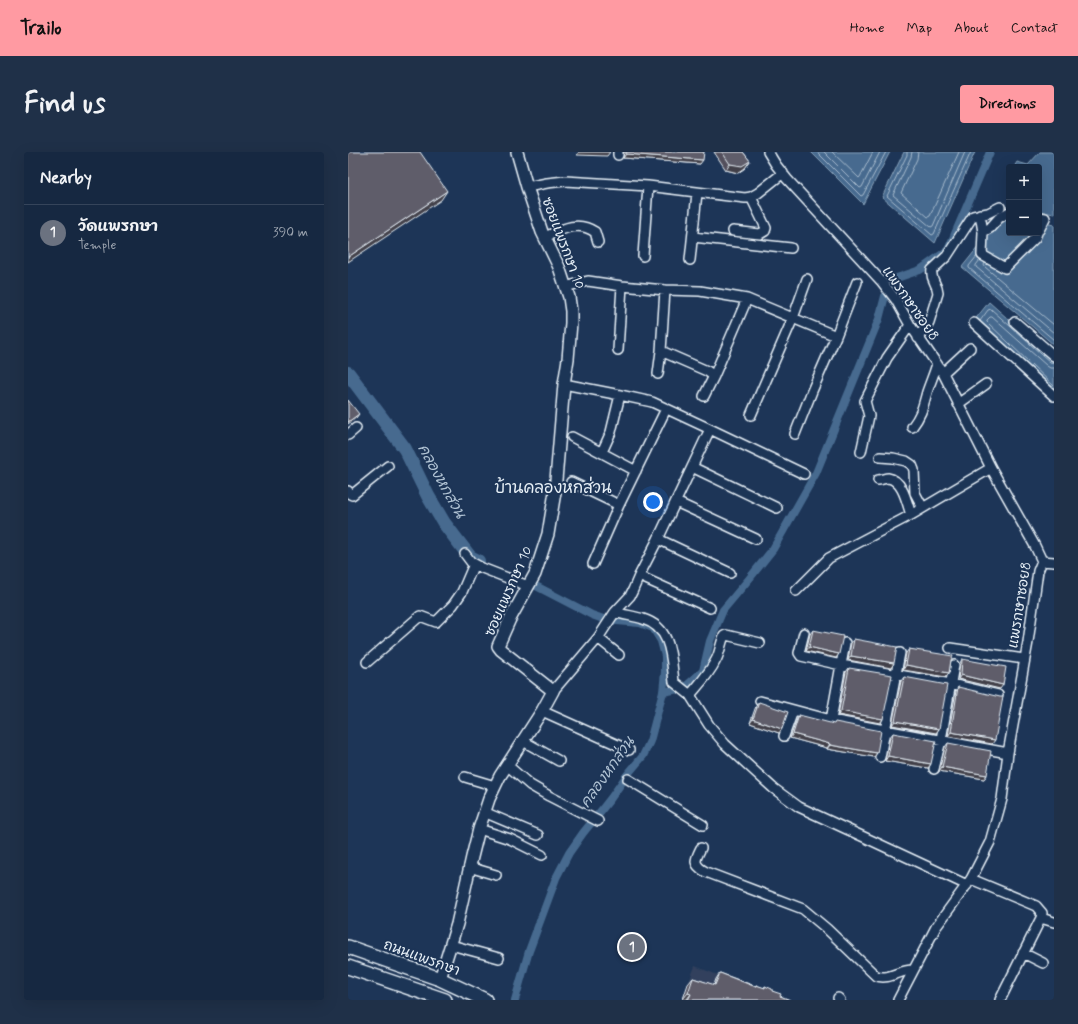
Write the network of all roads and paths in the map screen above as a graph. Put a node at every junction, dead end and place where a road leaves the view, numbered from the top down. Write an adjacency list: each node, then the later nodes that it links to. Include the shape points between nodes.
1 (517, 152): 5 (street, ซอยแพรกษา 10)
2 (768, 152): 3 (street, แพรกษาซอย8)
3 (783, 173): 7 (street); 29 (street, แพรกษาซอย8, via 882,282)
4 (648, 186): 5 (street, via 565,181); 6 (street); 18 (street)
5 (526, 187): 14 (street, ซอยแพรกษา 10)
6 (697, 192): 7 (street); 15 (street)
7 (751, 197): 11 (street, via 766,228 765,231 758,234)
8 (1000, 207): 9 (street)
9 (980, 214): 12 (street); 31 (street, via 973,216 946,256 932,270 931,277 938,292 929,322)
10 (1006, 214): 12 (street)
11 (733, 230)
12 (983, 232): 13 (street, via 982,255 1005,268)
13 (1036, 236)
14 (545, 237): 16 (street, via 561,229 580,226 595,232); 23 (street, ซอยแพรกษา 10)
15 (693, 237): 17 (street); 19 (street)
16 (598, 242)
17 (792, 248)
18 (643, 256)
19 (690, 260)
20 (807, 279): 26 (street)
21 (857, 282): 30 (street)
22 (622, 286): 23 (street, via 588,281); 24 (street); 33 (street)
23 (565, 287): 40 (street, ซอยแพรกษา 10, via 569,297 571,323)
24 (665, 290): 25 (street, via 700,290); 34 (street)
25 (747, 299): 26 (street); 39 (street)
26 (792, 318): 30 (street); 47 (street)
27 (1015, 322): 35 (street)
28 (974, 323): 44 (street)
29 (910, 325): 31 (street, แพรกษาซอย8); 55 (street, via 887,358 866,401 869,416)
30 (836, 336): 52 (street)
31 (918, 338): 36 (street, แพรกษาซอย8)
32 (970, 348): 37 (street)
33 (618, 350)
34 (661, 351): 38 (street); 39 (street)
35 (1054, 356)
36 (937, 364): 37 (street, แพรกษาซอย8); 48 (street, via 923,409)
37 (943, 373): 45 (street, แพรกษาซอย8)
38 (658, 374)
39 (714, 376): 43 (street)
40 (564, 384): 42 (street); 79 (street, ซอยแพรกษา 10, via 555,492 548,534 538,567)
41 (986, 384): 45 (street)
42 (620, 395): 46 (street, via 652,402); 54 (street, via 611,432)
43 (704, 396)
44 (1054, 396)
45 (958, 404): 59 (street, แพรกษาซอย8)
46 (666, 409): 50 (street); 60 (street)
47 (751, 414)
48 (912, 427)
49 (356, 428): 51 (street)
50 (710, 429): 58 (street); 61 (street)
51 (348, 434)
52 (796, 434)
53 (572, 437): 54 (street)
54 (602, 452): 60 (street)
55 (861, 452)
56 (880, 457): 68 (street, via 906,461 912,465 915,493)
57 (388, 466): 64 (street, via 352,495)
58 (692, 467): 65 (street); 67 (street)
59 (991, 468): 68 (street); 73 (street, แพรกษาซอย8)
60 (636, 471): 66 (street)
61 (804, 474)
62 (878, 480): 69 (street, via 887,478 901,486)
63 (571, 482): 66 (street)
64 (348, 491)
65 (676, 502): 70 (street); 71 (street)
66 (619, 505): 76 (street)
67 (777, 508)
68 (922, 508): 69 (street)
69 (911, 515): 80 (street, via 829,558)
70 (658, 539): 77 (street); 78 (street)
71 (756, 539)
72 (465, 554): 75 (street)
73 (1042, 561): 74 (street); 90 (street, แพรกษาซอย8, via 1038,571)
74 (1054, 562)
75 (474, 564): 79 (street); 91 (street, via 454,605 436,622 420,616)
76 (593, 564)
77 (730, 573)
78 (639, 576): 81 (street); 82 (street, via 630,596)
79 (528, 586): 96 (street, ซอยแพรกษา 10, via 498,646)
80 (796, 591)
81 (710, 608)
82 (614, 613): 84 (street); 97 (street, via 644,619 656,625 663,633 670,650 674,682)
83 (804, 633): 92 (street, via 800,655)
84 (601, 635): 89 (street); 96 (street)
85 (760, 642): 97 (street, via 724,636 718,656 707,676)
86 (845, 642): 92 (street)
87 (950, 648): 90 (street)
88 (900, 653): 94 (street)
89 (619, 655)
90 (1024, 659): 108 (street, แพรกษาซอย8)
91 (367, 662)
92 (841, 665): 94 (street); 102 (street)
93 (954, 665): 95 (street)
94 (896, 675): 95 (street); 103 (street)
95 (951, 684): 98 (street); 105 (street)
96 (553, 691): 101 (street)
97 (688, 692): 125 (street, via 709,725 725,744 799,808)
98 (998, 695)
99 (760, 701): 100 (street)
100 (793, 710): 102 (street); 104 (street)
101 (542, 711): 106 (street); 107 (street)
102 (831, 720): 103 (street)
103 (885, 730): 105 (street); 109 (street)
104 (784, 736)
105 (941, 740): 108 (street); 112 (street)
106 (523, 741): 110 (street); 111 (street)
107 (629, 750)
108 (1008, 752): 125 (street, แพรกษาซอย8, via 1002,799 993,832)
109 (880, 756)
110 (559, 761)
111 (507, 765): 115 (street); 117 (street, via 530,785)
112 (934, 769)
113 (465, 777): 115 (street)
114 (628, 778): 118 (street)
115 (495, 786): 116 (street)
116 (484, 812): 119 (street); 120 (street)
117 (598, 821)
118 (703, 825)
119 (479, 828): 122 (street, via 510,839); 123 (street)
120 (538, 835)
121 (701, 848): 134 (street, via 696,859 699,868 803,909 876,976 888,977)
122 (542, 855)
123 (470, 867): 124 (street); 128 (street)
124 (496, 875)
125 (969, 882): 126 (street, via 1036,906 1042,912); 134 (street, แพรกษาซอย8, via 936,927)
126 (1041, 918): 127 (street); 130 (street)
127 (1054, 922)
128 (451, 945): 131 (street); 135 (street)
129 (348, 947): 135 (main road, ถนนแพรกษา)
130 (1023, 953): 132 (street); 139 (street)
131 (499, 958)
132 (1043, 964)
133 (348, 967): 136 (main road)
134 (913, 970): 138 (street, แพรกษาซอย8)
135 (440, 979): 137 (main road, ถนนแพรกษา)
136 (438, 999)
137 (485, 1000)
138 (898, 1000)
139 (1000, 1000)

